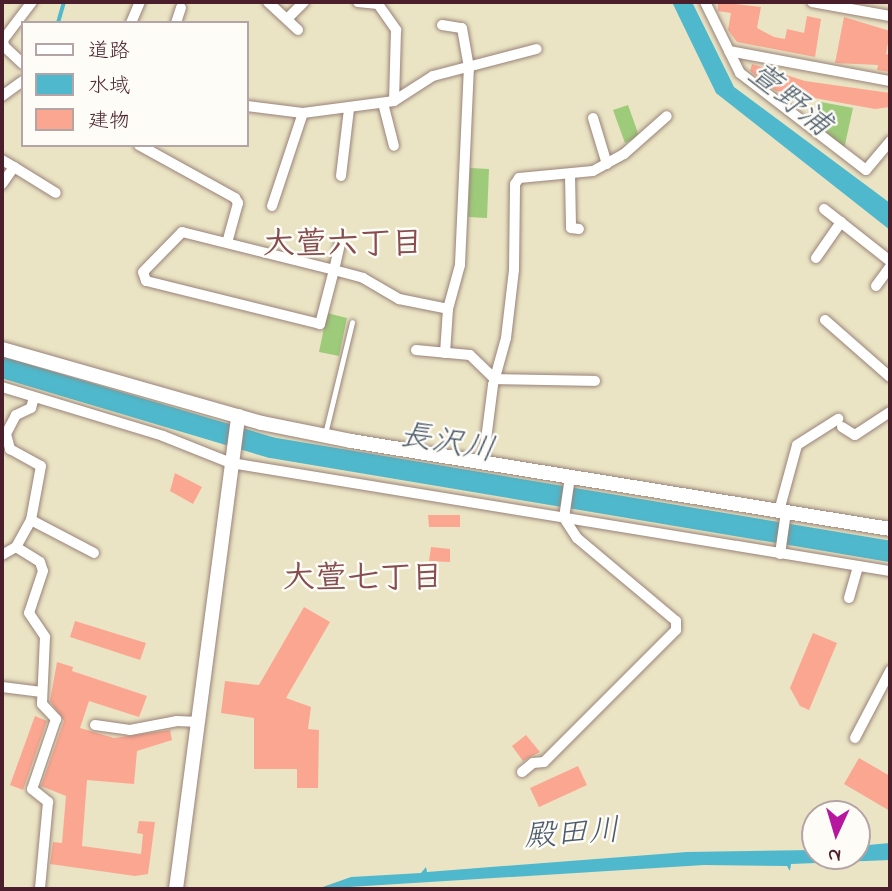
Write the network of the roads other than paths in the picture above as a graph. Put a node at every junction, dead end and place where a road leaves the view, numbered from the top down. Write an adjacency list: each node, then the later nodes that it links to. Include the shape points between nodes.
1 (32, 2): 20 (street, via 4,40 4,46)
2 (140, 2): 14 (street)
3 (268, 2): 13 (street)
4 (304, 2): 13 (street)
5 (358, 2): 6 (street)
6 (366, 2): 12 (street, via 378,4)
7 (389, 2): 12 (street)
8 (705, 2): 19 (street)
9 (813, 2): 11 (street)
10 (181, 8): 15 (street)
11 (890, 16)
12 (388, 18): 25 (street, via 396,30)
13 (287, 19): 17 (street)
14 (132, 21)
15 (177, 21)
16 (442, 25): 21 (street, via 465,32)
17 (298, 30)
18 (537, 50): 21 (street)
19 (729, 51): 22 (street); 31 (street, via 740,73 866,170)
20 (21, 62)
21 (469, 66): 25 (street, via 433,76); 52 (street, via 460,265)
22 (890, 81)
23 (21, 82): 24 (street)
24 (6, 93)
25 (388, 102): 27 (street); 32 (street)
26 (248, 106): 28 (street)
27 (349, 109): 28 (street); 38 (street)
28 (303, 113): 41 (street)
29 (667, 116): 35 (street)
30 (593, 118): 35 (street)
31 (890, 141)
32 (394, 146)
33 (143, 147): 45 (street, via 234,198 238,203)
34 (2, 160): 36 (street)
35 (607, 164): 37 (street)
36 (13, 167): 39 (street); 40 (street)
37 (570, 174): 44 (street, via 570,228); 59 (street, via 519,178 515,184 514,270 506,338)
38 (341, 176)
39 (2, 184)
40 (56, 193)
41 (272, 206)
42 (824, 209): 43 (street)
43 (841, 222): 47 (street); 48 (street)
44 (579, 229)
45 (227, 243): 50 (street); 50 (street, via 182,232 143,272 146,281 320,324)
46 (340, 244): 50 (street)
47 (816, 258)
48 (890, 261)
49 (890, 267): 51 (street)
50 (334, 270): 52 (street, via 363,278 399,299)
51 (876, 285)
52 (448, 309): 57 (street)
53 (825, 320): 58 (street)
54 (352, 322): 65 (lane)
55 (2, 349): 64 (street)
56 (416, 350): 57 (street)
57 (445, 352): 59 (street, via 470,355)
58 (890, 377)
59 (495, 379): 60 (street); 67 (street)
60 (594, 381)
61 (2, 387): 62 (street)
62 (34, 397): 66 (street); 71 (street, via 31,408 16,415 6,434 10,449 41,466)
63 (890, 412): 69 (street, via 855,435 840,423 797,445)
64 (237, 420): 65 (street); 66 (street)
65 (324, 436): 67 (street)
66 (232, 459): 70 (street); 83 (street)
67 (483, 463): 68 (street)
68 (569, 481): 69 (street); 70 (street)
69 (783, 514): 72 (street); 74 (street)
70 (564, 516): 74 (street); 86 (street, via 577,538 676,621 676,630 544,762)
71 (31, 520): 73 (street); 75 (street)
72 (890, 528)
73 (16, 547): 76 (street); 82 (street, via 40,562 43,571 29,613 45,637)
74 (781, 552): 77 (street)
75 (94, 553)
76 (2, 555)
77 (858, 566): 78 (street); 79 (street)
78 (890, 571)
79 (849, 598)
80 (890, 671): 85 (street)
81 (2, 687): 82 (street)
82 (42, 692): 87 (street, via 45,711 56,719 32,789 48,802)
83 (198, 722): 84 (street, via 130,730); 88 (street)
84 (96, 724)
85 (855, 738)
86 (522, 772)
87 (40, 889)
88 (176, 889)

